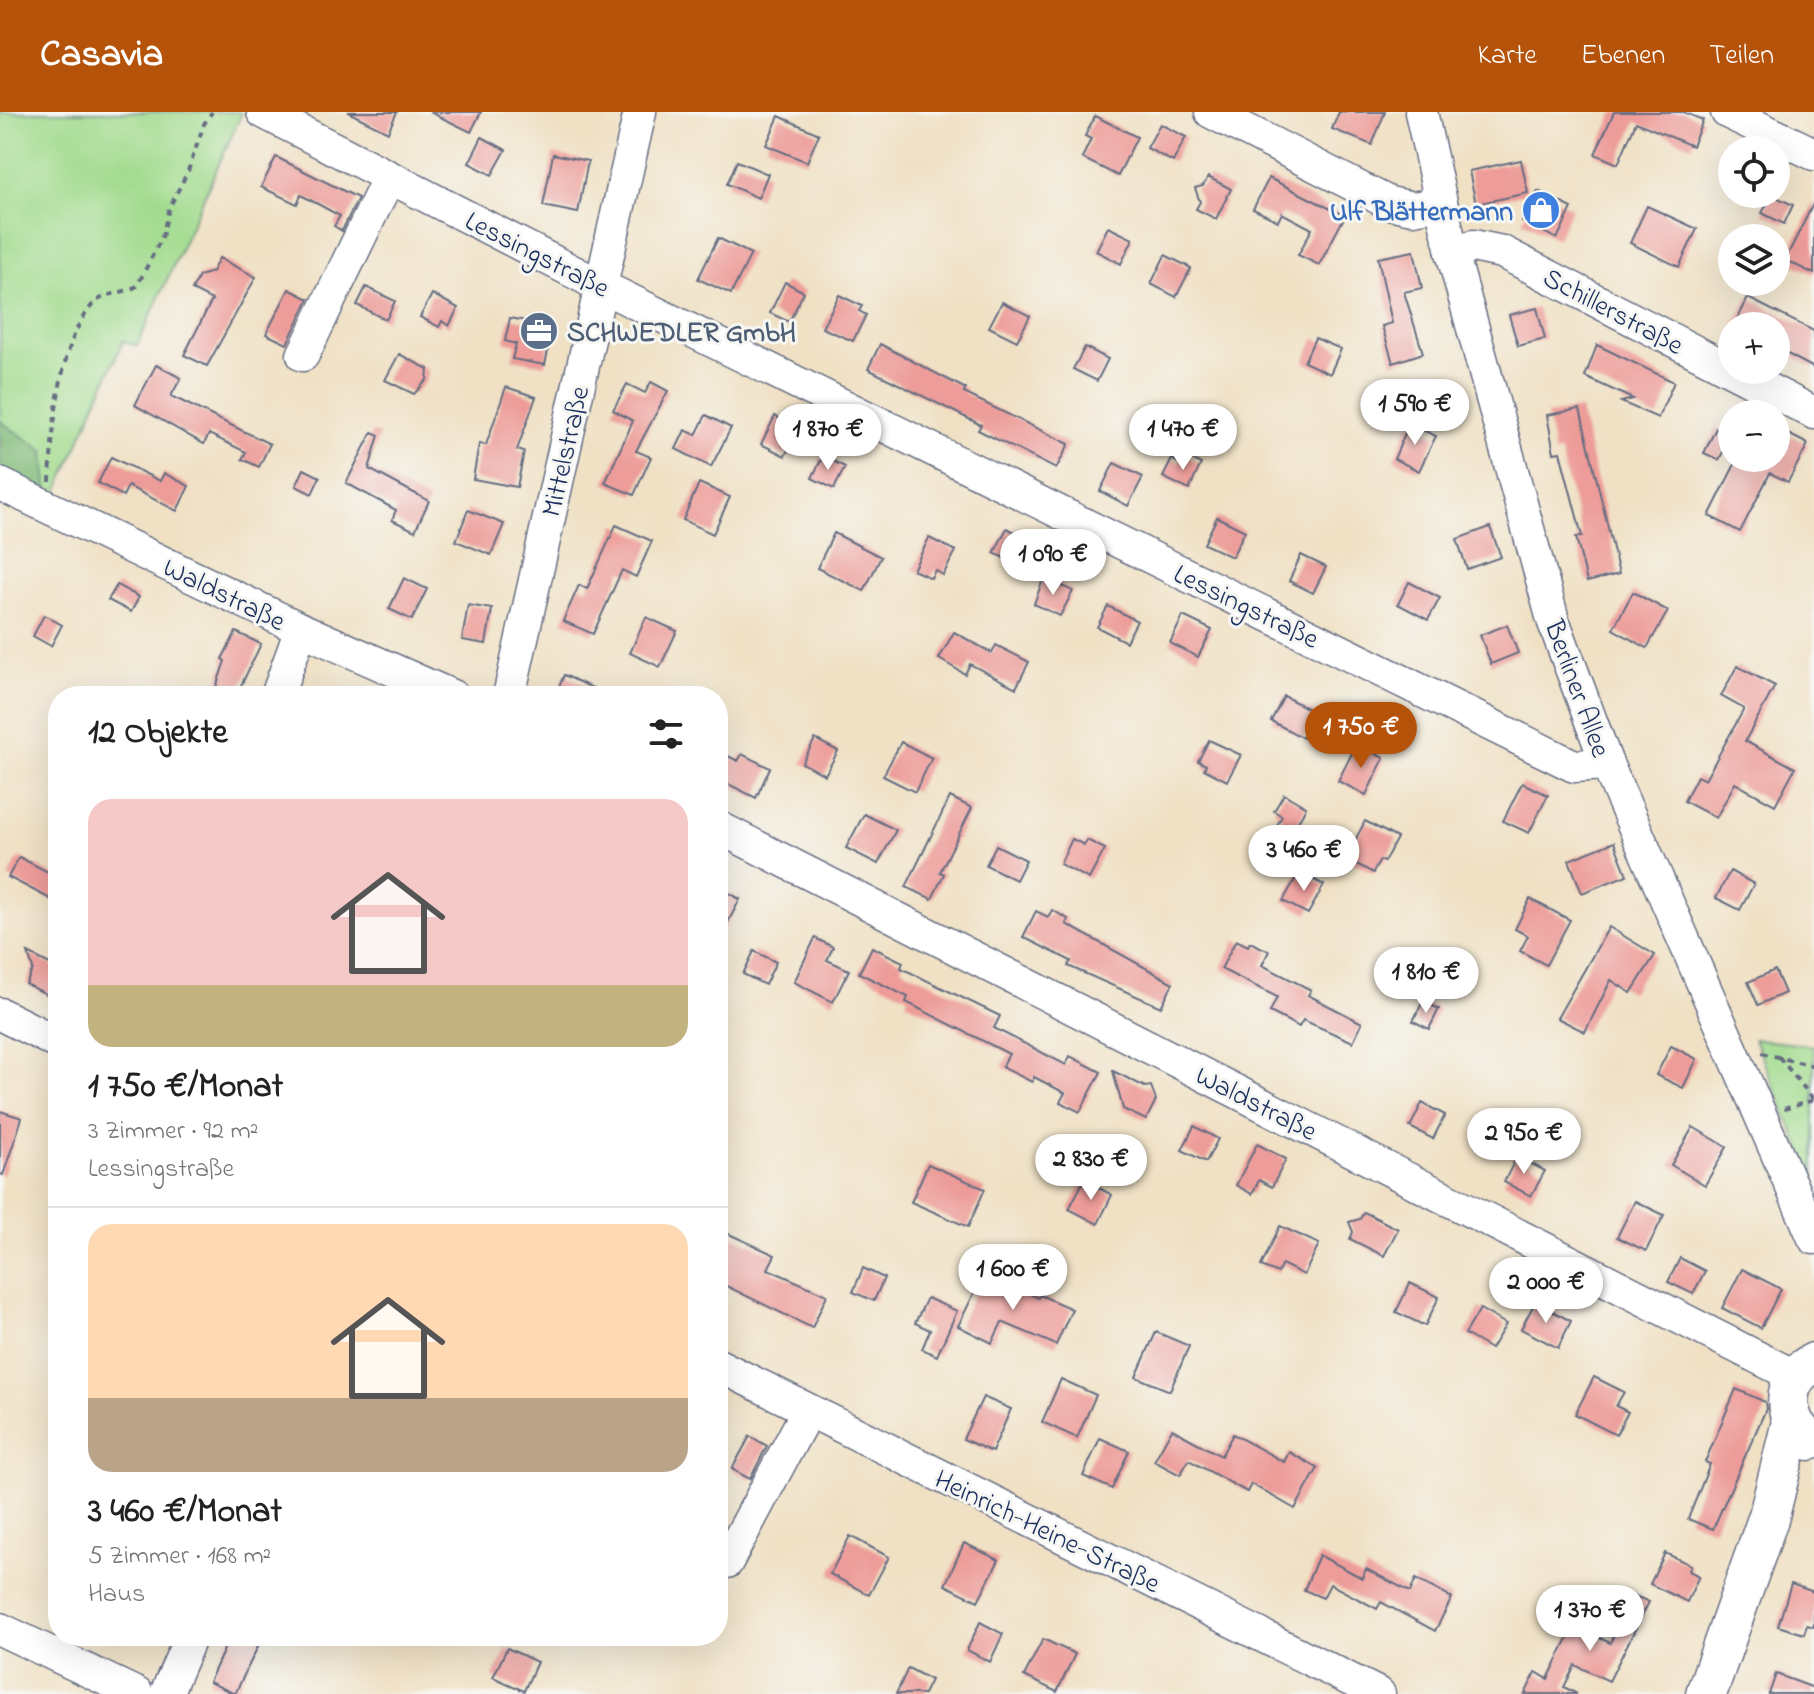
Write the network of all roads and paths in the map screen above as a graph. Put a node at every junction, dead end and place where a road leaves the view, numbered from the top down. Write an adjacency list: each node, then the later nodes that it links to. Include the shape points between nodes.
1 (212, 112): 15 (path, via 137,286 98,300 78,322 51,438)
2 (263, 112): 8 (street, Lessingstraße)
3 (640, 112): 11 (street, Mittelstraße)
4 (1211, 112): 9 (street, via 1389,203 1413,208)
5 (1421, 112): 9 (street, Berliner Allee)
6 (1727, 112): 7 (street)
7 (1814, 154)
8 (389, 177): 11 (street, Lessingstraße); 12 (street)
9 (1441, 203): 10 (street, Berliner Allee)
10 (1452, 252): 13 (street, Schillerstraße, via 1473,246 1502,252); 20 (street, Berliner Allee, via 1553,620)
11 (601, 286): 19 (street, Mittelstraße); 20 (street, Lessingstraße, via 1574,766)
12 (303, 355)
13 (1814, 413)
14 (0, 484): 15 (street, Waldstraße)
15 (50, 508): 16 (street, Waldstraße)
16 (301, 629): 17 (street); 18 (street, Waldstraße)
17 (281, 686)
18 (429, 686)
19 (511, 686)
20 (1607, 764): 29 (street, Berliner Allee)
21 (728, 832): 31 (street, Waldstraße)
22 (0, 1014): 23 (street)
23 (48, 1038)
24 (1756, 1052): 25 (path)
25 (1778, 1055): 26 (path); 27 (path)
26 (1814, 1066)
27 (1814, 1100): 28 (path)
28 (1782, 1110)
29 (1814, 1238)
30 (728, 1370): 32 (street, Heinrich-Heine-Straße)
31 (1805, 1370): 33 (main road, via 1788,1398)
32 (808, 1410): 36 (street); 41 (street, Heinrich-Heine-Straße)
33 (1803, 1432): 35 (main road)
34 (1814, 1455): 35 (main road)
35 (1769, 1516): 42 (main road)
36 (728, 1560)
37 (0, 1629): 39 (street)
38 (187, 1646): 40 (street)
39 (137, 1694)
40 (166, 1694)
41 (1379, 1694)
42 (1706, 1694)

